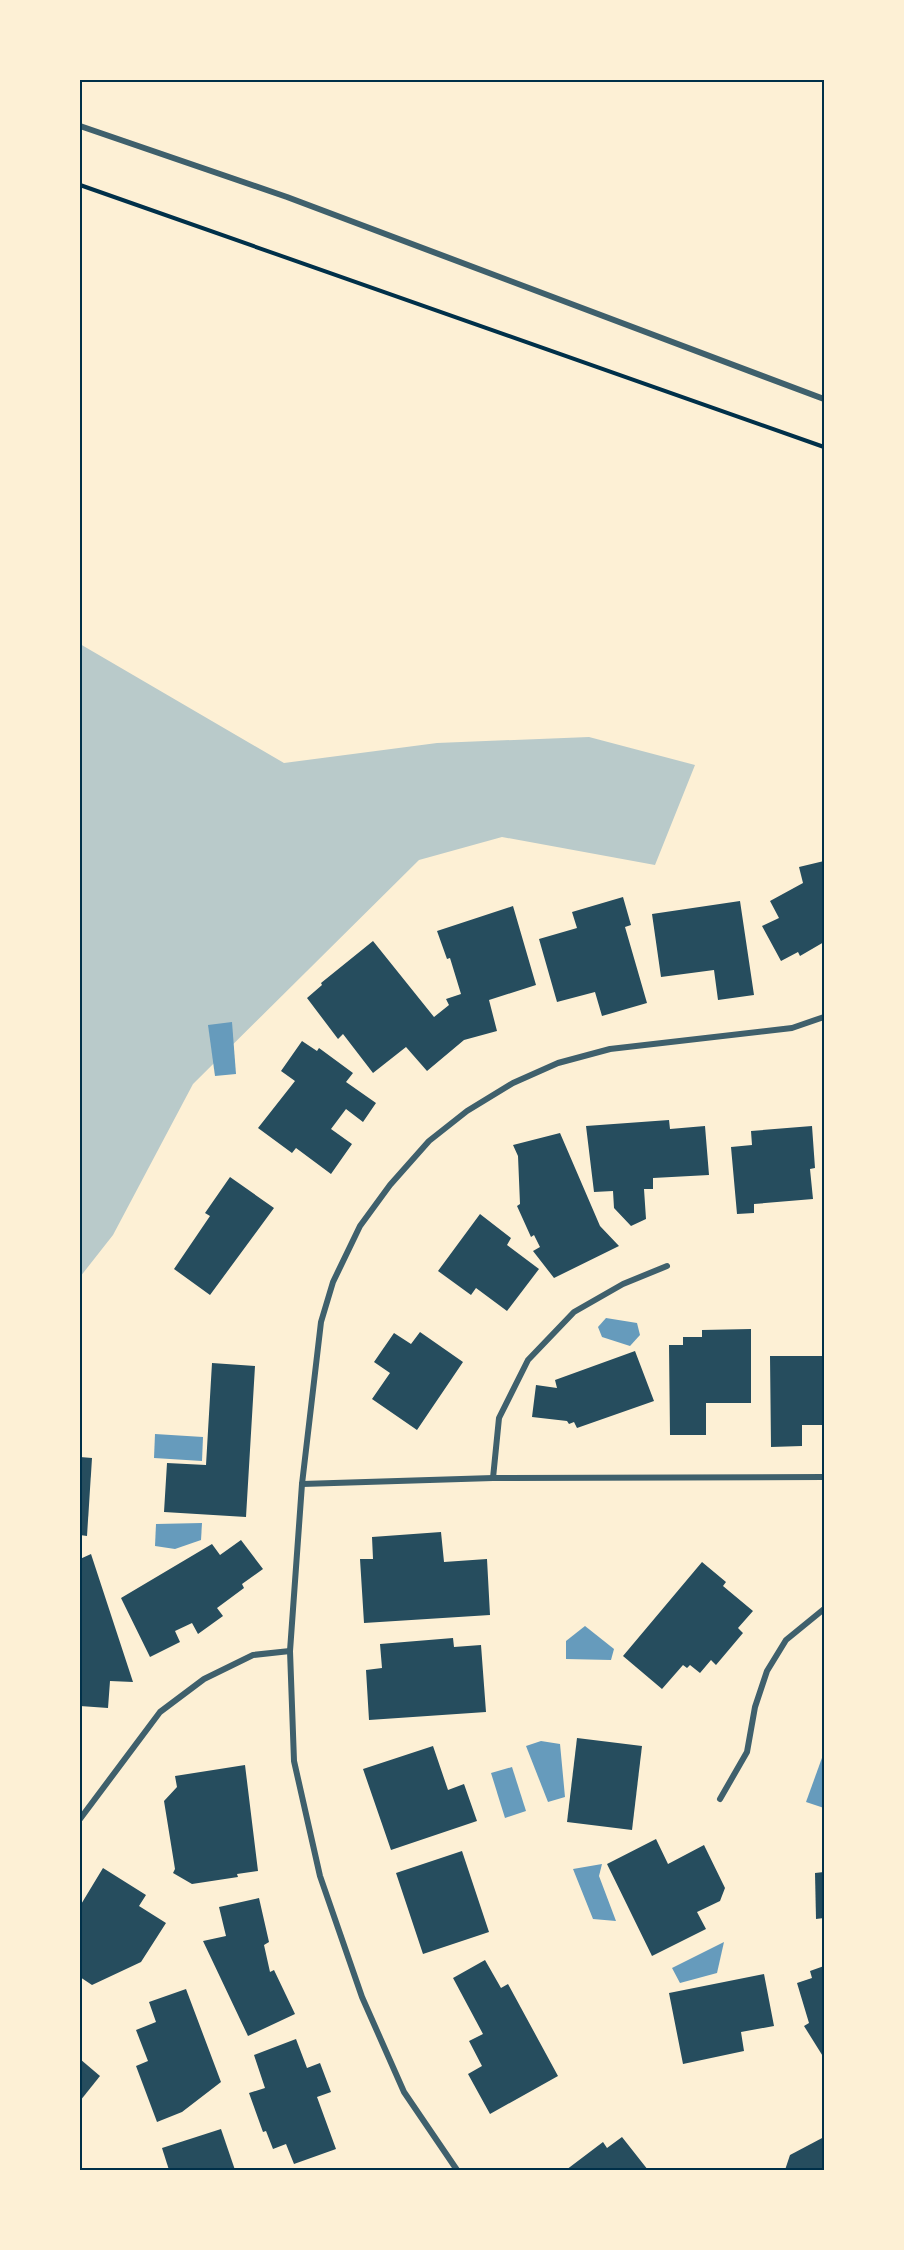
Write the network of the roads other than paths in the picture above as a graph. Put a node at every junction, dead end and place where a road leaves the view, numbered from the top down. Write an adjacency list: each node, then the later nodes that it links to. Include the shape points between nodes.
1 (80, 126): 2 (street, via 309,205)
2 (825, 399)
3 (825, 1017): 7 (street, via 792,1028 610,1049 558,1063 513,1083 467,1111 429,1141 360,1226 333,1282 321,1322)
4 (667, 1266): 6 (street, via 623,1284 574,1312 528,1360 499,1418)
5 (825, 1477): 6 (street)
6 (494, 1478): 7 (street)
7 (302, 1484): 9 (street)
8 (825, 1609): 10 (street, via 786,1640 767,1671 755,1707 747,1752)
9 (290, 1651): 11 (street, via 253,1655 204,1679 160,1712); 12 (street, via 294,1761 320,1876 362,1997 404,2092)
10 (720, 1799)
11 (80, 1819)
12 (457, 2170)

